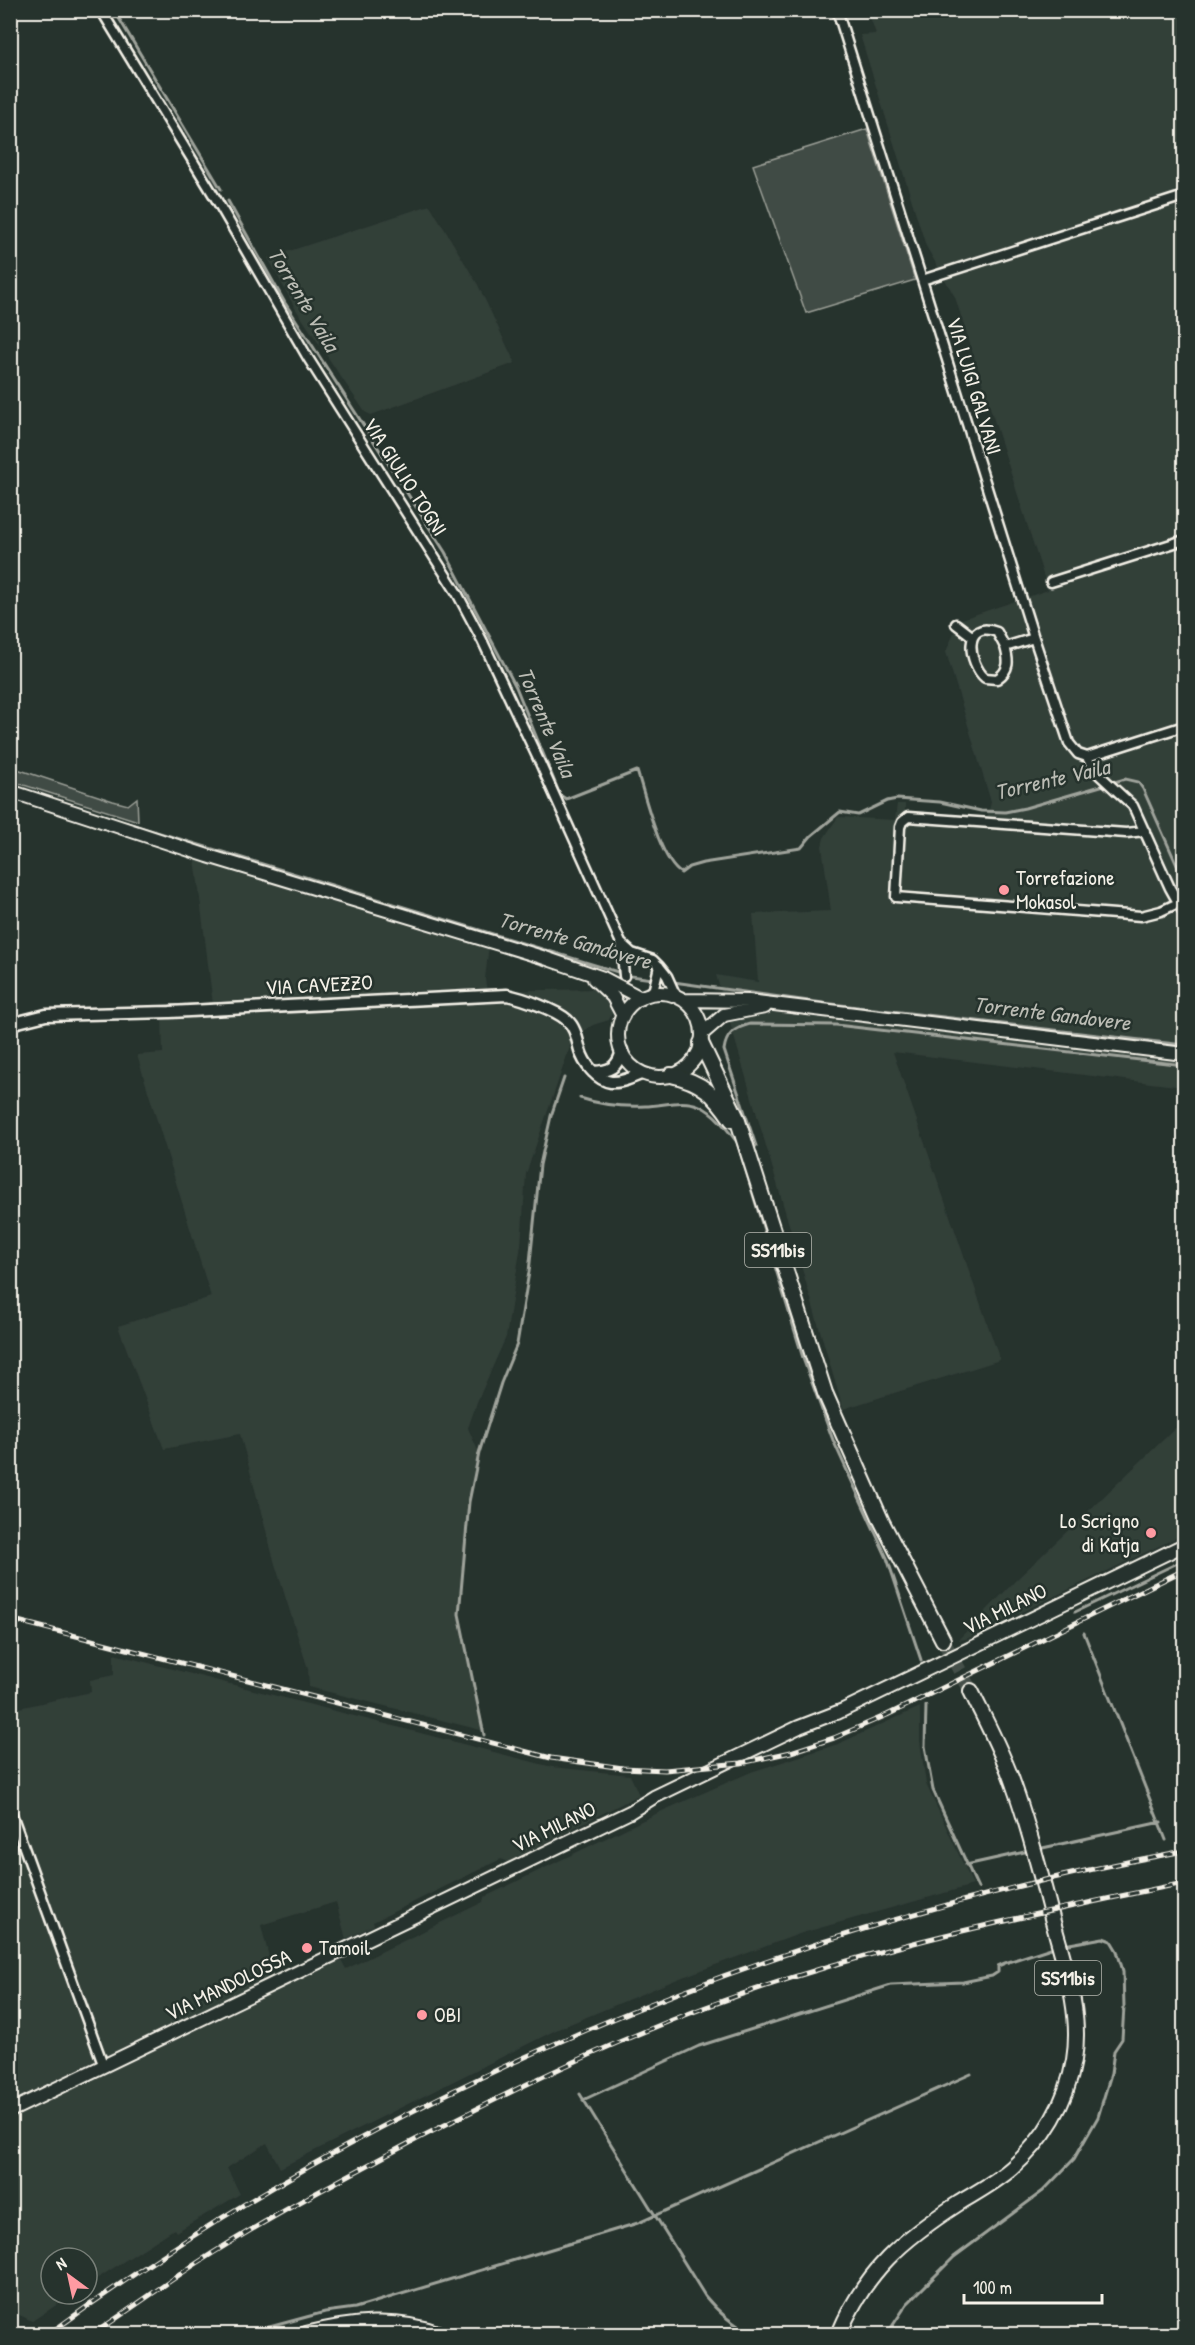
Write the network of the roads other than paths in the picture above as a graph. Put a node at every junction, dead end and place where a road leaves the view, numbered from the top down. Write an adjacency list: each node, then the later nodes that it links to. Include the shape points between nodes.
1 (101, 10): 17 (street, VIA GIULIO TOGNI, via 285,321 457,593 536,753)
2 (837, 10): 4 (street, VIA LUIGI GALVANI)
3 (1185, 196): 4 (street)
4 (922, 280): 9 (street, VIA LUIGI GALVANI)
5 (1185, 540): 6 (street)
6 (1051, 582)
7 (956, 624): 8 (street)
8 (973, 637): 10 (street, via 991,630 997,632); 10 (street, via 973,658 985,678 997,679 1006,670 1009,664)
9 (1034, 638): 10 (street); 12 (street, VIA LUIGI GALVANI, via 1069,743 1078,754)
10 (1005, 647)
11 (1185, 726): 12 (street)
12 (1087, 757): 14 (street, VIA LUIGI GALVANI, via 1093,769 1137,812)
13 (10, 791): 19 (main road)
14 (1145, 831): 15 (street, VIA LUIGI GALVANI); 15 (street, via 1126,833 908,817 900,828 896,897 1141,916)
15 (1178, 903): 16 (street, VIA LUIGI GALVANI)
16 (1185, 914)
17 (621, 943): 18 (street); 20 (street, VIA GIULIO TOGNI)
18 (659, 966): 21 (street); 22 (street)
19 (583, 972): 21 (main road); 24 (main road, via 613,997)
20 (624, 976)
21 (648, 993): 22 (main road); 24 (main road, via 630,1005)
22 (678, 995): 23 (main road); 26 (main road, via 696,1013)
23 (778, 1005): 26 (main road, via 724,1015); 28 (main road)
24 (623, 1016): 27 (main road, via 618,1035)
25 (10, 1024): 29 (street, VIA CAVEZZO, via 46,1015 507,995 567,1019 580,1054)
26 (702, 1038): 31 (main road, via 696,1057); 32 (main road, SS11bis)
27 (622, 1050): 29 (street, via 613,1069); 30 (main road)
28 (1185, 1054)
29 (593, 1072): 30 (street, via 613,1083)
30 (643, 1073): 31 (main road)
31 (671, 1075): 32 (main road, SS11bis, via 691,1079 704,1087 725,1110)
32 (743, 1141): 34 (main road, SS11bis, via 825,1393 882,1522)
33 (1185, 1545): 37 (main road, VIA MILANO, via 843,1710 759,1746)
34 (943, 1640)
35 (970, 1691): 42 (main road, SS11bis, via 1001,1754 1024,1815 1072,1994 1074,2059 1062,2101 1040,2139 1010,2170 898,2246 856,2297)
36 (10, 1809): 38 (street)
37 (494, 1878): 38 (main road, VIA MANDOLOSSA)
38 (104, 2067): 39 (main road, VIA MANDOLOSSA)
39 (10, 2111)
40 (306, 2334): 41 (main road, via 364,2323 402,2324)
41 (440, 2334)
42 (839, 2334)

